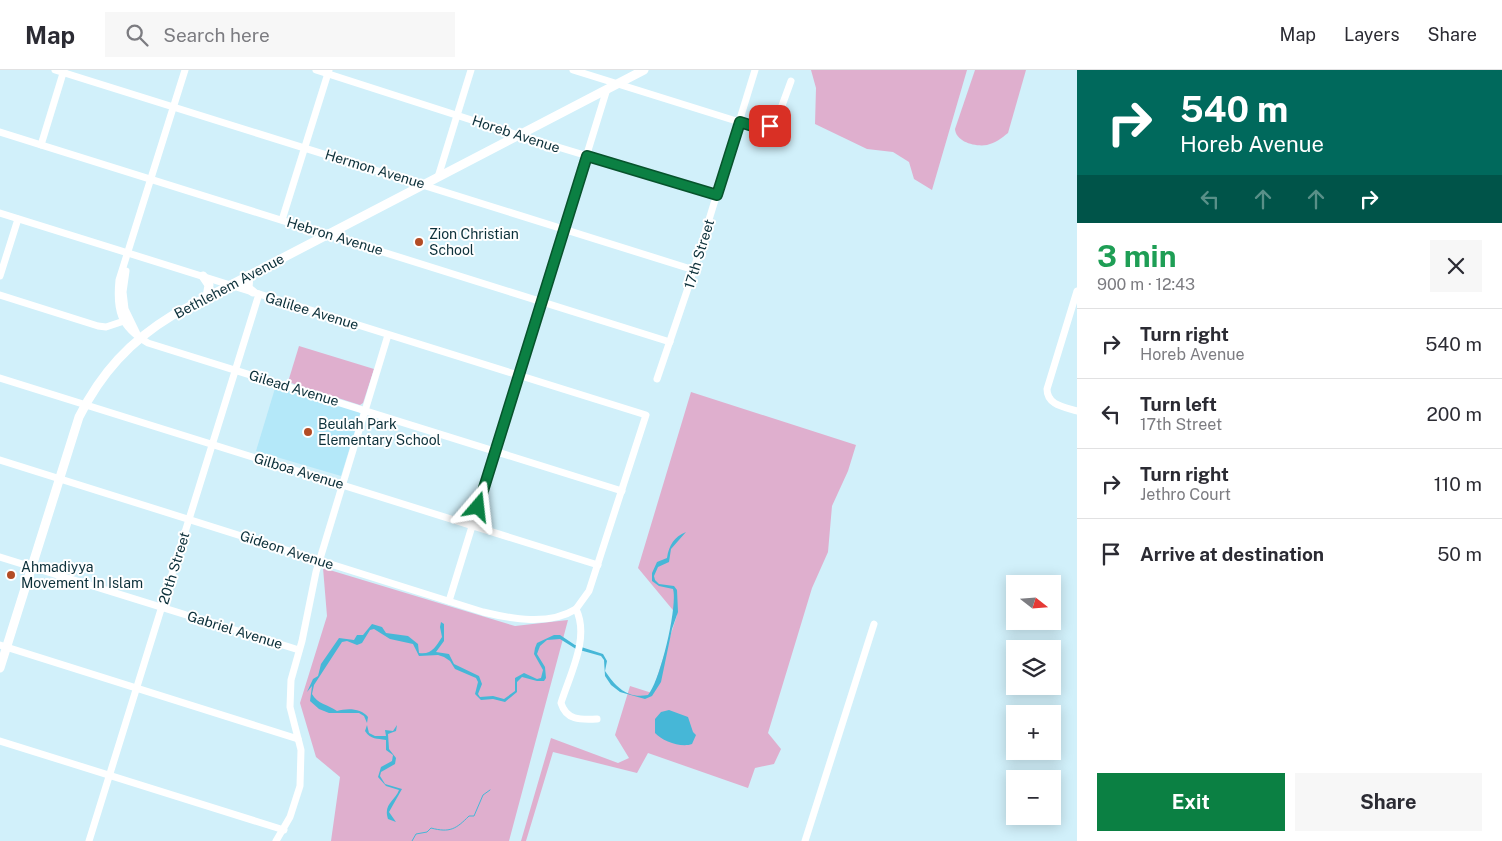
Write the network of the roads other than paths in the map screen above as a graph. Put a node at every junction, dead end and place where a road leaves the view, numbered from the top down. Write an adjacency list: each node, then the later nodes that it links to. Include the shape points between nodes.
1 (55, 70): 8 (street, Hermon Avenue)
2 (185, 70): 13 (street)
3 (316, 70): 9 (street, Horeb Avenue)
4 (471, 70): 14 (street)
5 (573, 70): 11 (street)
6 (644, 70): 11 (main road, Bethlehem Avenue)
7 (755, 70): 15 (street, 17th Street)
8 (64, 71): 13 (street, Hermon Avenue); 18 (street)
9 (328, 72): 14 (street, Horeb Avenue); 19 (street)
10 (791, 81): 15 (street, via 772,129)
11 (617, 84): 12 (main road, Bethlehem Avenue); 15 (street)
12 (608, 89): 17 (main road, Bethlehem Avenue); 20 (street)
13 (174, 107): 19 (street, Hermon Avenue); 22 (street)
14 (457, 114): 17 (street, Horeb Avenue); 21 (street)
15 (740, 122): 24 (street, 17th Street)
16 (0, 132): 18 (street, Hebron Avenue)
17 (518, 135): 20 (street, Horeb Avenue); 21 (main road, Bethlehem Avenue)
18 (41, 145): 22 (street, Hebron Avenue)
19 (304, 148): 23 (street, Hermon Avenue); 27 (street)
20 (587, 156): 24 (street, Horeb Avenue); 28 (street)
21 (438, 177): 23 (main road, Bethlehem Avenue)
22 (151, 179): 27 (street, Hebron Avenue); 30 (street)
23 (423, 184): 28 (street, Hermon Avenue); 29 (main road, Bethlehem Avenue)
24 (717, 195): 31 (street, 17th Street)
25 (0, 213): 26 (street, Galilee Avenue)
26 (18, 219): 30 (street, Galilee Avenue); 33 (street)
27 (282, 220): 29 (street, Hebron Avenue)
28 (564, 228): 31 (street, Hermon Avenue); 40 (street)
29 (328, 234): 32 (main road, Bethlehem Avenue); 40 (street, Hebron Avenue)
30 (128, 253): 34 (street, Galilee Avenue); 41 (street, via 118,291 120,312)
31 (694, 270): 44 (street, 17th Street)
32 (249, 275): 35 (main road, Bethlehem Avenue); 37 (main road, via 248,288)
33 (0, 276)
34 (203, 276): 35 (street, Galilee Avenue); 39 (main road, via 209,285)
35 (230, 285): 37 (street, Galilee Avenue); 39 (main road, Bethlehem Avenue)
36 (1077, 291): 51 (street, via 1047,389 1053,403)
37 (256, 293): 42 (street, Galilee Avenue); 45 (street, 20th Street)
38 (0, 295): 41 (street, via 98,326 106,327)
39 (207, 297): 43 (main road, Bethlehem Avenue)
40 (542, 301): 44 (street, Hebron Avenue); 46 (street)
41 (126, 319): 43 (street)
42 (388, 335): 46 (street, Galilee Avenue); 50 (street)
43 (139, 338): 45 (street, Gilead Avenue); 49 (main road, Bethlehem Avenue, via 107,370)
44 (670, 342): 48 (street, 17th Street)
45 (235, 370): 50 (street, Gilead Avenue); 52 (street, 20th Street)
46 (518, 376): 53 (street); 57 (street, Galilee Avenue, via 646,415)
47 (0, 378): 49 (street, Gilboa Avenue)
48 (658, 379)
49 (85, 405): 52 (street, Gilboa Avenue); 55 (main road, Bethlehem Avenue)
50 (365, 410): 53 (street, Gilead Avenue); 56 (street)
51 (1077, 411)
52 (212, 444): 56 (street, Gilboa Avenue); 58 (street, 20th Street)
53 (495, 451): 57 (street, Gilead Avenue); 59 (street)
54 (0, 460): 55 (street, Gideon Avenue)
55 (59, 479): 58 (street, Gideon Avenue); 63 (main road, Bethlehem Avenue)
56 (342, 485): 59 (street, Gilboa Avenue); 61 (street)
57 (622, 491): 62 (street)
58 (189, 519): 61 (street, Gideon Avenue); 65 (street, 20th Street)
59 (472, 526): 62 (street, Gilboa Avenue); 64 (street)
60 (0, 557): 63 (street, Gabriel Avenue)
61 (319, 561): 64 (street, Gideon Avenue); 69 (street)
62 (598, 565): 66 (street, via 587,597)
63 (32, 566): 65 (street, Gabriel Avenue); 68 (main road, Bethlehem Avenue)
64 (448, 601): 66 (street, Gideon Avenue, via 502,616 530,619 562,616)
65 (162, 607): 69 (street, Gabriel Avenue); 71 (street, 20th Street)
66 (576, 609): 72 (street, via 583,634 561,703 564,712 574,719)
67 (874, 624): 79 (street)
68 (3, 646): 70 (main road, Bethlehem Avenue); 71 (street)
69 (299, 650): 73 (street, via 290,692 290,707)
70 (0, 668)
71 (137, 688): 73 (street); 75 (street, 20th Street)
72 (597, 719)
73 (298, 739): 76 (street, via 300,786)
74 (0, 741): 75 (street)
75 (109, 775): 76 (street); 77 (street, 20th Street)
76 (284, 830): 78 (street)
77 (89, 841)
78 (276, 841)
79 (805, 841)

